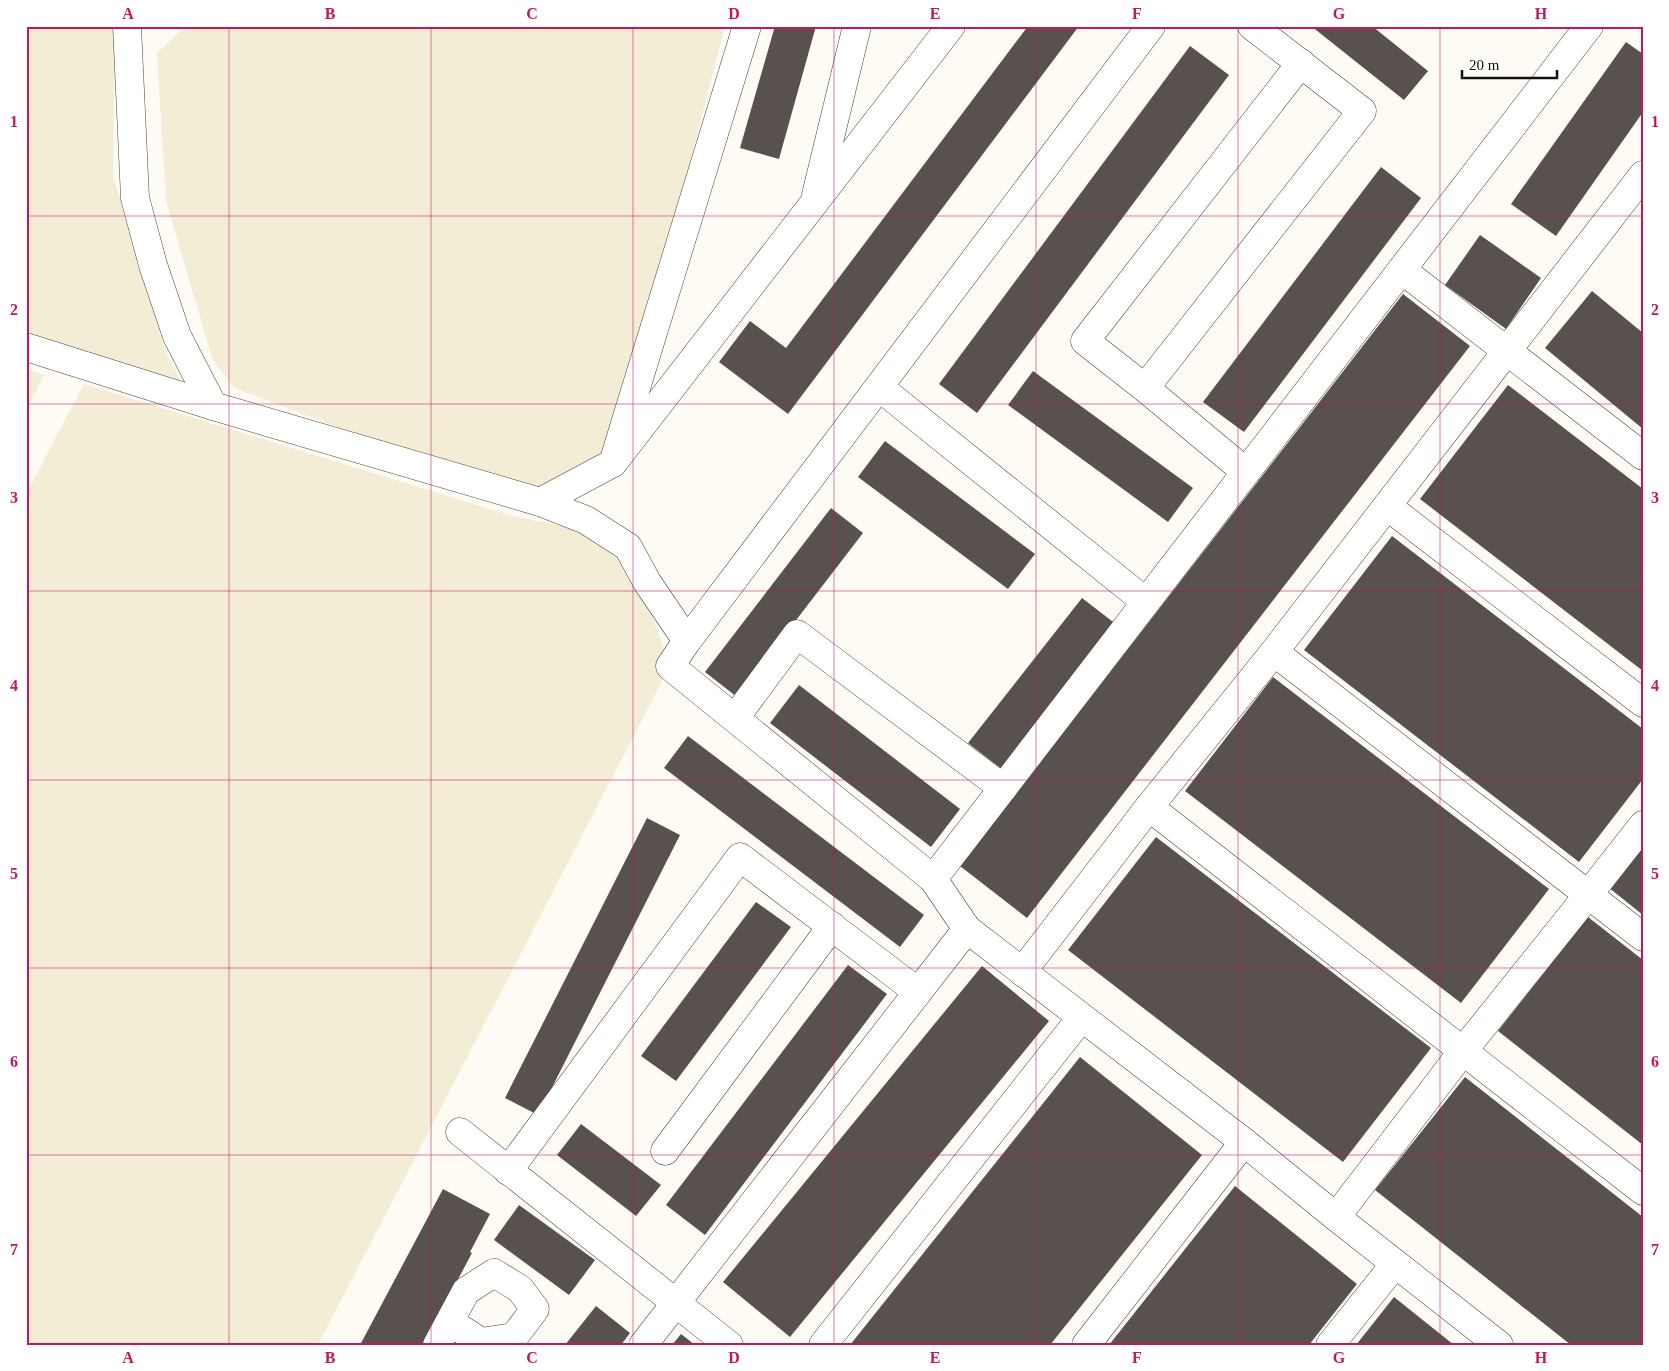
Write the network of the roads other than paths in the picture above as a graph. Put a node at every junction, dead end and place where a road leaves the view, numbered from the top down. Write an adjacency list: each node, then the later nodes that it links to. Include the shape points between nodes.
1 (127, 26): 16 (street, via 135,198 177,336)
2 (747, 26): 18 (street)
3 (857, 26): 10 (street)
4 (951, 26): 10 (street)
5 (1151, 26): 14 (street)
6 (1252, 26): 8 (street)
7 (1589, 26): 11 (street)
8 (1301, 64): 15 (street, via 1085,341); 15 (street, via 1362,111)
9 (1643, 175): 13 (street)
10 (814, 203): 18 (street)
11 (1402, 270): 13 (street); 19 (street)
12 (26, 347): 16 (street)
13 (1507, 351): 17 (street); 21 (street)
14 (879, 387): 22 (street); 23 (street)
15 (1145, 388): 19 (street)
16 (213, 406): 20 (street)
17 (1643, 456)
18 (612, 463): 20 (street)
19 (1246, 472): 22 (street)
20 (540, 502): 23 (street, via 586,520 628,547 647,582)
21 (1387, 506): 24 (street); 25 (street)
22 (1146, 602): 27 (street)
23 (687, 641): 26 (street, via 670,666)
24 (1274, 652): 28 (street); 31 (street)
25 (1643, 703)
26 (735, 718): 27 (street, via 797,634); 30 (street)
27 (1003, 788): 30 (street)
28 (1149, 807): 35 (street); 38 (street)
29 (1643, 825): 31 (street)
30 (933, 879): 33 (street)
31 (1588, 895): 34 (street); 38 (street)
32 (832, 926): 36 (street); 41 (street); 42 (street, via 740,857)
33 (967, 930): 35 (street); 36 (street)
34 (1643, 938)
35 (1022, 972): 37 (street)
36 (918, 992): 46 (street)
37 (1081, 1018): 40 (street); 49 (street)
38 (1463, 1051): 43 (street); 44 (street)
39 (460, 1132): 42 (street)
40 (1244, 1142): 44 (street); 50 (street)
41 (665, 1151)
42 (508, 1171): 46 (street)
43 (1643, 1191)
44 (1336, 1218): 45 (street)
45 (1395, 1264): 51 (street); 52 (street)
46 (675, 1304): 47 (street); 48 (street)
47 (643, 1345)
48 (729, 1345)
49 (823, 1345)
50 (1086, 1345)
51 (1330, 1345)
52 (1499, 1345)

